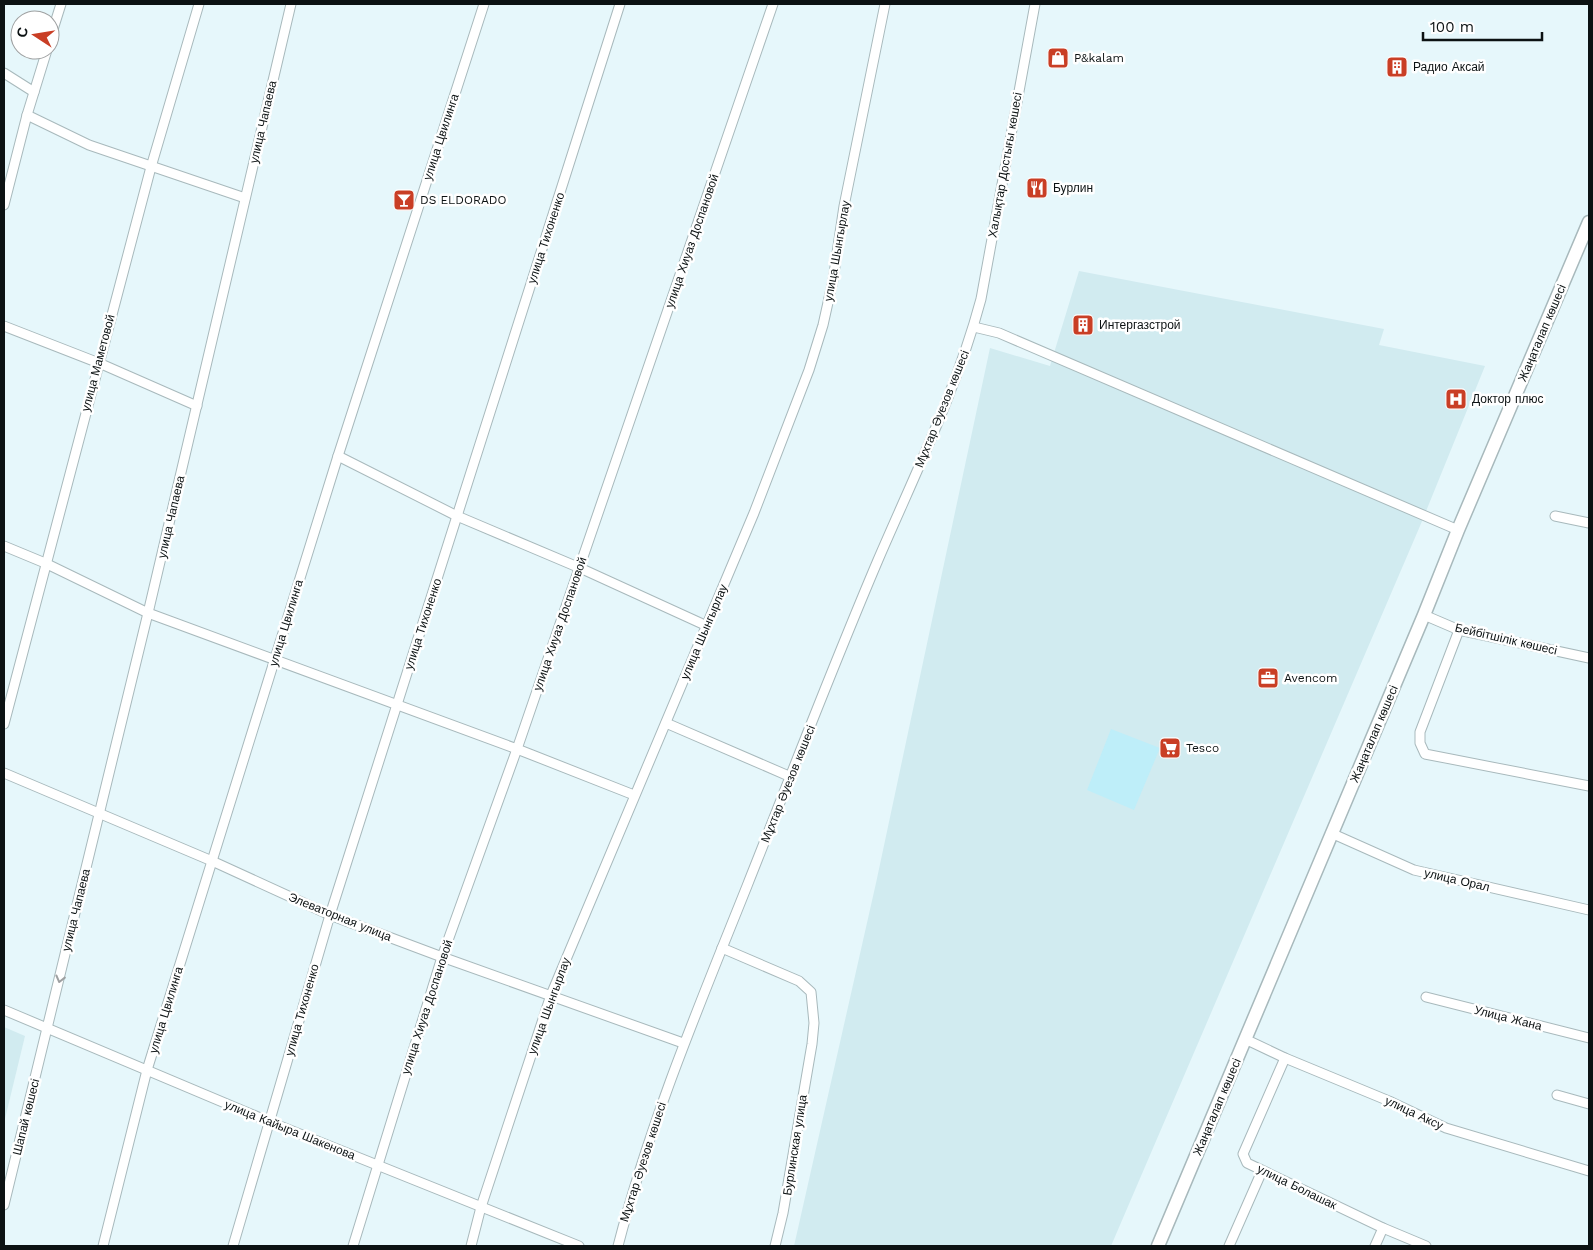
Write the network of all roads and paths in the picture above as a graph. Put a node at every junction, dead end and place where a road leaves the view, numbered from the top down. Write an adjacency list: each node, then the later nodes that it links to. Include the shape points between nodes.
1 (199, 4): 12 (street, улица Маметовой)
2 (291, 4): 13 (street, улица Чапаева)
3 (484, 4): 20 (street, улица Цвилинга)
4 (620, 4): 21 (street, улица Тихоненко)
5 (773, 4): 27 (street, улица Хиуаз Доспановой)
6 (885, 4): 30 (street, улица Шынгырлау, via 823,325 758,504)
7 (1035, 4): 17 (street, Халықтар Достығы көшесі)
8 (44, 60): 10 (street)
9 (4, 73): 10 (street)
10 (34, 92): 11 (street)
11 (27, 115): 12 (street, via 89,145); 14 (street)
12 (151, 167): 13 (street); 18 (street, улица Маметовой)
13 (246, 198): 19 (street, улица Чапаева)
14 (4, 205)
15 (1589, 222): 24 (main road, Жаңаталап көшесі)
16 (4, 326): 18 (street)
17 (974, 327): 24 (street, via 999,333); 39 (street, Мұхтар Әуезов көшесі)
18 (99, 363): 19 (street); 26 (street, улица Маметовой)
19 (197, 406): 28 (street, улица Чапаева)
20 (338, 456): 21 (street); 33 (street, улица Цвилинга)
21 (457, 516): 27 (street); 34 (street, улица Тихоненко)
22 (1556, 516): 23 (street)
23 (1589, 523)
24 (1458, 530): 29 (main road, Жаңаталап көшесі)
25 (4, 546): 26 (street)
26 (45, 564): 28 (street); 35 (street, улица Маметовой)
27 (580, 568): 30 (street); 37 (street, улица Хиуаз Доспановой)
28 (148, 613): 33 (street); 42 (street, улица Чапаева)
29 (1424, 615): 31 (street, Бейбітшілік көшесі); 43 (main road, Жаңаталап көшесі)
30 (707, 626): 36 (street, улица Шынгырлау)
31 (1459, 630): 32 (street, Бейбітшілік көшесі); 40 (street, via 1420,732 1424,754)
32 (1589, 658)
33 (274, 660): 34 (street); 44 (street, улица Цвилинга)
34 (397, 706): 37 (street); 46 (street, улица Тихоненко)
35 (4, 724)
36 (666, 724): 39 (street); 41 (street, улица Шынгырлау)
37 (517, 749): 41 (street); 48 (street, улица Хиуаз Доспановой)
38 (4, 773): 42 (street, Элеваторная улица)
39 (790, 777): 47 (street, Мұхтар Әуезов көшесі)
40 (1589, 786)
41 (634, 795): 49 (street, улица Шынгырлау)
42 (100, 812): 44 (street, Элеваторная улица); 52 (street, улица Чапаева, one-way to 52)
43 (1331, 833): 45 (street, улица Орал, via 1414,870); 54 (main road, Жаңаталап көшесі)
44 (212, 861): 46 (street, Элеваторная улица); 57 (street, улица Цвилинга)
45 (1589, 910)
46 (330, 915): 48 (street, Элеваторная улица); 60 (street, улица Тихоненко)
47 (722, 948): 55 (street, Мұхтар Әуезов көшесі); 73 (street, Бурлинская улица, via 798,981 811,992 812,1044 784,1213)
48 (442, 957): 49 (street, Элеваторная улица); 61 (street, улица Хиуаз Доспановой)
49 (551, 996): 55 (street, Элеваторная улица); 65 (street, улица Шынгырлау)
50 (1426, 997): 53 (street, Улица Жана)
51 (4, 1010): 52 (street, улица Кайыра Шакенова)
52 (48, 1029): 57 (street, улица Кайыра Шакенова); 64 (street, Шапай көшесі)
53 (1589, 1038)
54 (1245, 1039): 56 (street, улица Аксу); 74 (main road, Жаңаталап көшесі)
55 (683, 1043): 72 (street, Мұхтар Әуезов көшесі)
56 (1286, 1058): 62 (street, улица Болашак, via 1242,1154 1247,1163); 63 (street, улица Аксу, via 1446,1128)
57 (147, 1070): 60 (street, улица Кайыра Шакенова); 67 (street, улица Цвилинга)
58 (1557, 1095): 59 (street)
59 (1589, 1104)
60 (270, 1122): 61 (street, улица Кайыра Шакенова); 68 (street, улица Тихоненко)
61 (377, 1166): 65 (street, улица Кайыра Шакенова); 69 (street, улица Хиуаз Доспановой)
62 (1262, 1171): 66 (street, улица Болашак); 75 (street)
63 (1589, 1171)
64 (4, 1205)
65 (481, 1207): 70 (street, улица Шынгырлау); 71 (street, улица Кайыра Шакенова)
66 (1383, 1228): 76 (street); 77 (street, улица Болашак)
67 (103, 1246)
68 (233, 1246)
69 (353, 1246)
70 (472, 1246)
71 (579, 1246)
72 (618, 1246)
73 (775, 1246)
74 (1158, 1246)
75 (1229, 1246)
76 (1375, 1246)
77 (1426, 1246)

